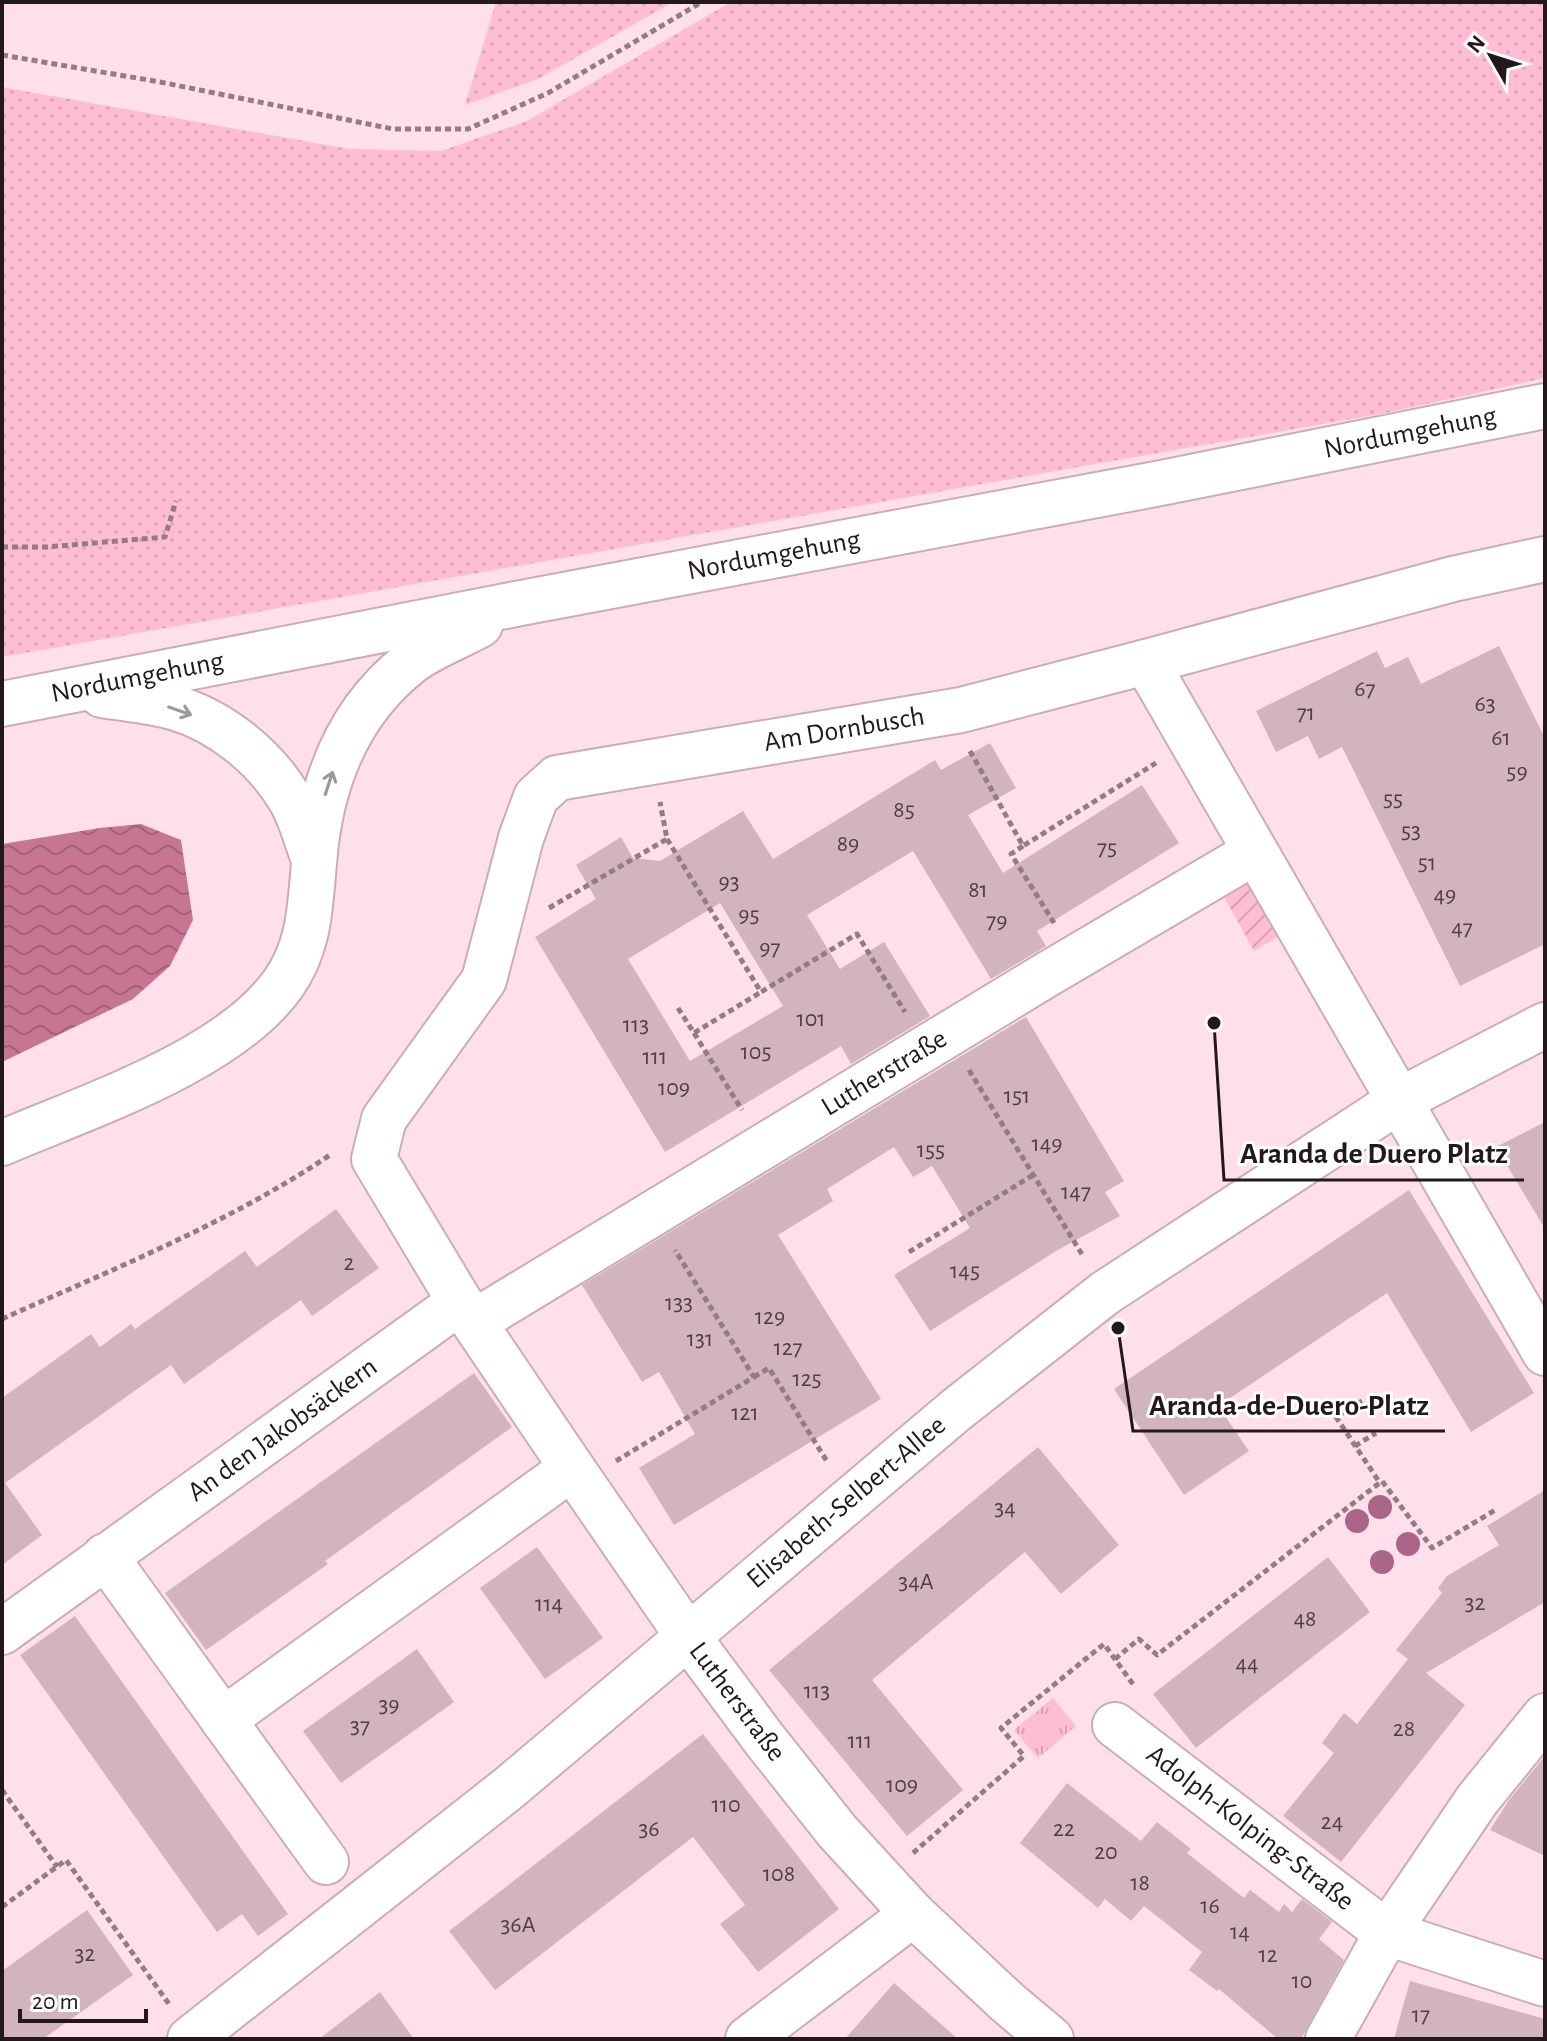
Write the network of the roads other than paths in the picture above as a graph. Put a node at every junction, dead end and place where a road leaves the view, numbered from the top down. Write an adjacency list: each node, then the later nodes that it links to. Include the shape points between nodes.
1 (1545, 406): 3 (street, Nordumgehung)
2 (1545, 559): 4 (street, Am Dornbusch)
3 (521, 603): 5 (street, Nordumgehung); 8 (street, one-way to 3, via 325,792 338,755 353,724 378,693 413,661)
4 (1146, 662): 7 (street); 11 (street, Am Dornbusch, via 948,712 557,778 536,797 521,838 484,980)
5 (76, 691): 6 (street, Nordumgehung); 8 (street, one-way to 8, via 175,708 214,725 272,771 292,802)
6 (2, 704)
7 (1255, 852): 10 (street); 13 (street, Lutherstraße, via 653,1214)
8 (314, 859): 12 (street, via 311,915 302,951 259,1011 186,1060)
9 (1545, 1025): 10 (street, Elisabeth-Selbert-Allee)
10 (1400, 1100): 14 (street); 18 (street, Elisabeth-Selbert-Allee, via 1105,1293 956,1410)
11 (379, 1139): 13 (street, Lutherstraße)
12 (2, 1143)
13 (467, 1312): 15 (street, Lutherstraße); 16 (street, An den Jakobsäckern)
14 (1545, 1353)
15 (576, 1475): 18 (street, Lutherstraße); 21 (street)
16 (105, 1556): 17 (street, An den Jakobsäckern); 21 (street)
17 (2, 1632)
18 (689, 1638): 23 (street, Lutherstraße, via 837,1831); 26 (street, Elisabeth-Selbert-Allee, via 509,1788)
19 (1128, 1710): 24 (street, Adolph-Kolping-Straße)
20 (1545, 1716): 24 (street, via 1477,1800)
21 (223, 1720): 22 (street)
22 (326, 1862)
23 (913, 1914): 27 (street); 28 (street, Lutherstraße)
24 (1387, 1933): 25 (street, Adolph-Kolping-Straße); 29 (street)
25 (1545, 1984)
26 (191, 2038)
27 (748, 2039)
28 (1051, 2039)
29 (1328, 2039)

